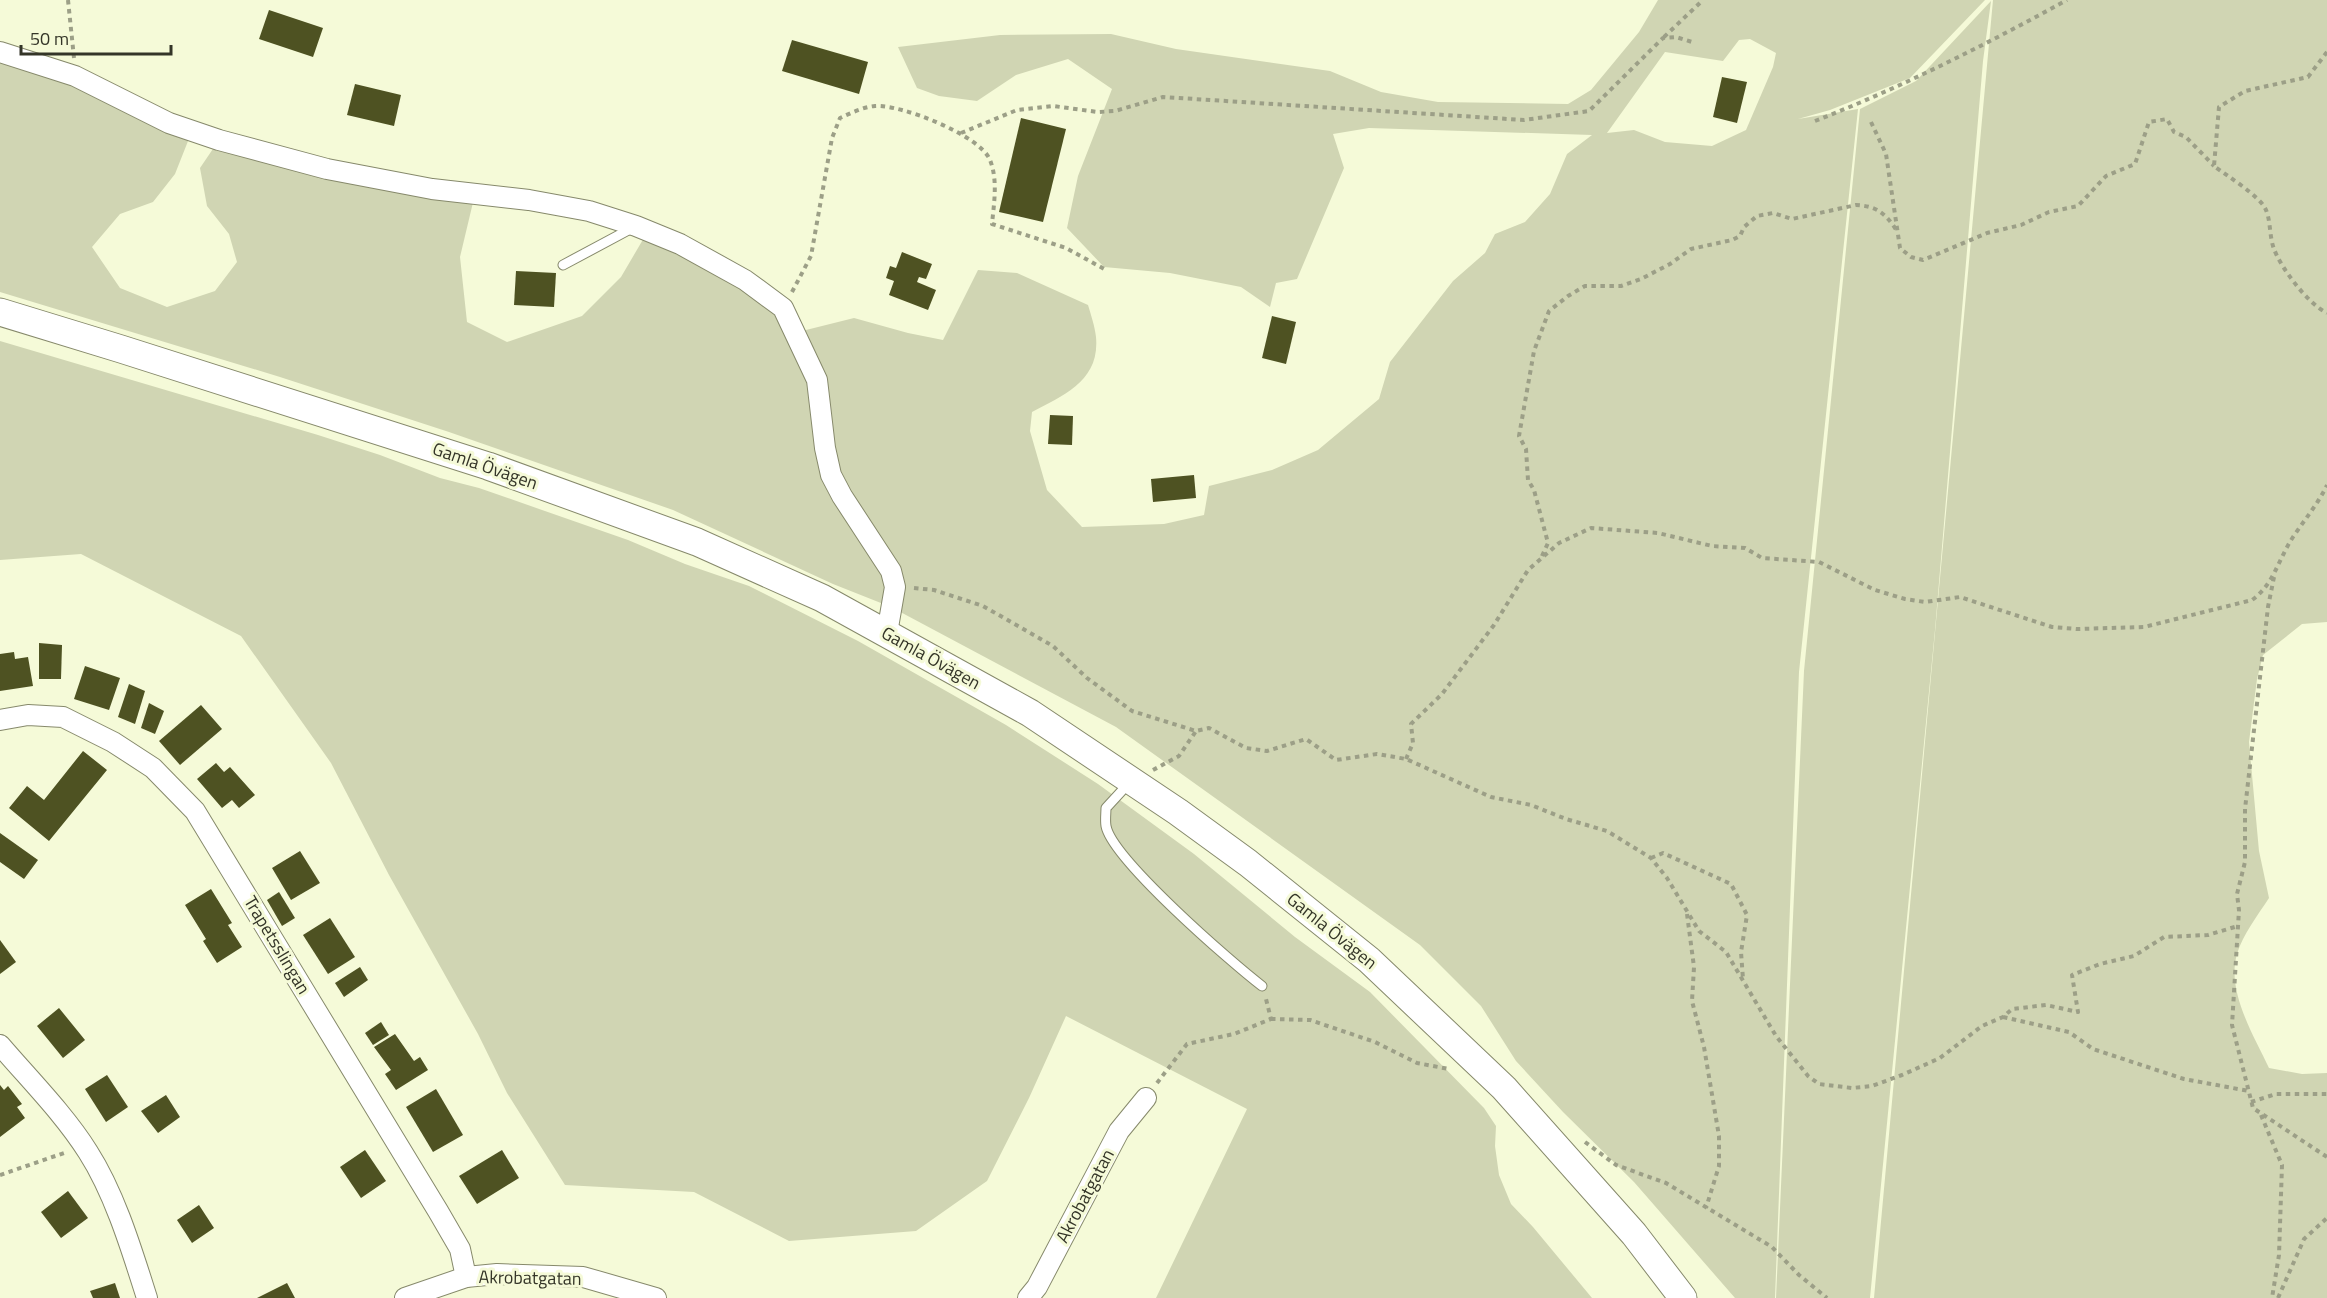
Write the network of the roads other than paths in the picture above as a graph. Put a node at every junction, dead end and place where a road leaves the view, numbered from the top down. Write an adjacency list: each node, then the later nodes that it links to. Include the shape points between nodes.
1 (0, 52): 2 (street, via 75,76 169,123 219,140 327,169 432,189 589,211)
2 (636, 226): 3 (lane); 5 (street, via 680,244 745,280 783,308 817,380 831,475 891,571 895,587)
3 (563, 266)
4 (0, 312): 5 (main road, Gamla Övägen, via 489,466 697,542 822,598)
5 (886, 633): 7 (main road, Gamla Övägen, via 1030,713)
6 (0, 720): 11 (street, Trapetsslingan, via 28,715 63,717 153,768 195,811 444,1221 460,1249)
7 (1131, 782): 8 (lane, via 1106,808 1106,828 1117,846 1165,902); 16 (main road, Gamla Övägen, via 1248,863 1369,960 1504,1088 1634,1234)
8 (1263, 986)
9 (0, 1045): 12 (street, via 89,1154 110,1195)
10 (1146, 1098): 15 (street, Akrobatgatan, via 1119,1131)
11 (466, 1277): 13 (street, Akrobatgatan); 14 (street, Akrobatgatan, via 583,1277)
12 (147, 1298)
13 (405, 1298)
14 (656, 1298)
15 (1028, 1298)
16 (1683, 1298)

